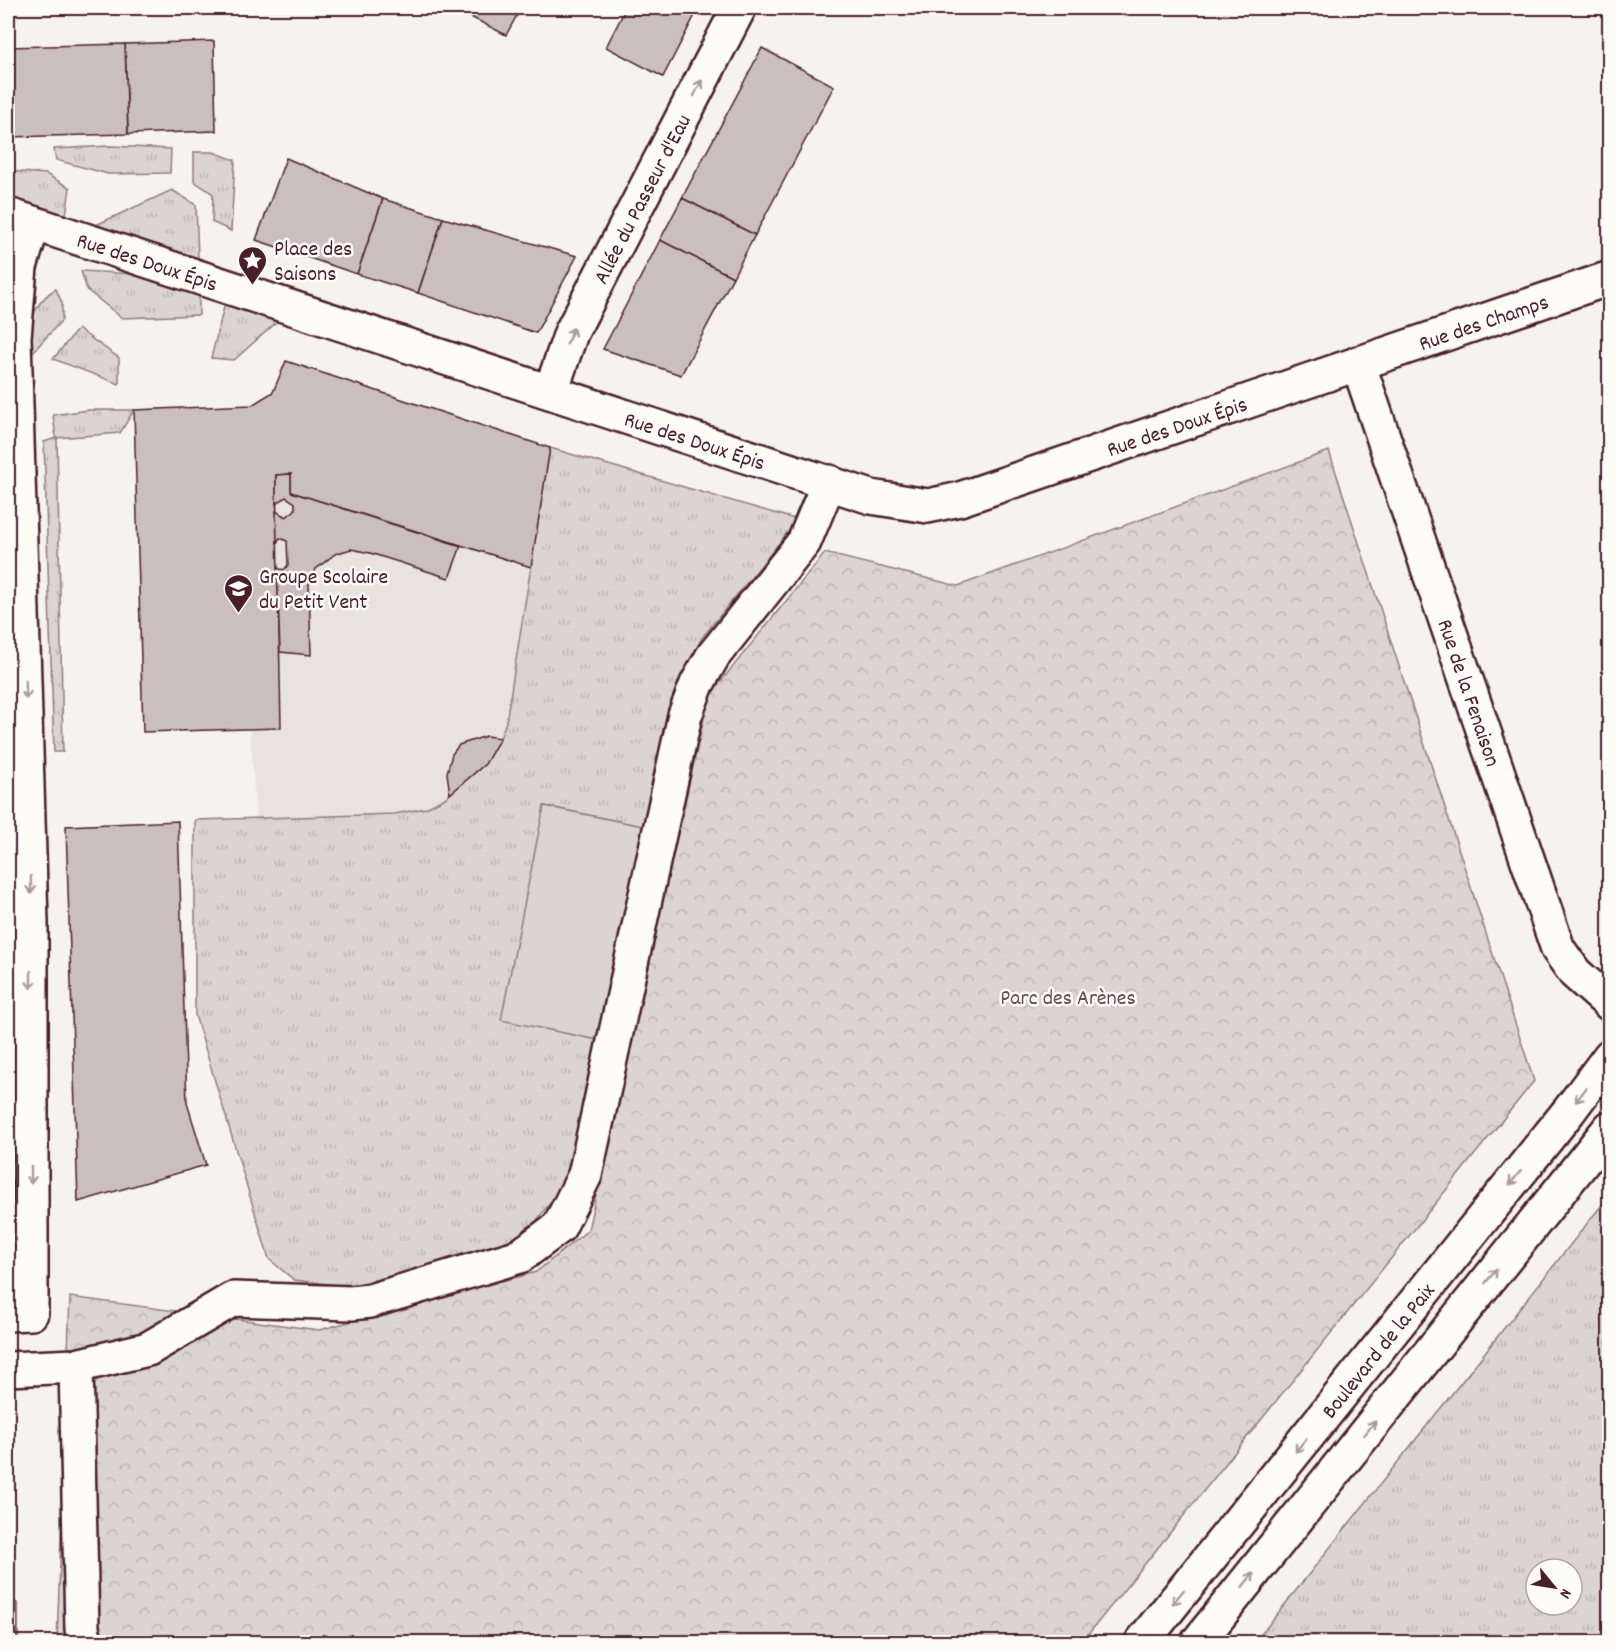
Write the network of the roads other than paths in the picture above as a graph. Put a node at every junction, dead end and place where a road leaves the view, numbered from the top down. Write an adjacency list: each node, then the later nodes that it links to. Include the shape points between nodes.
1 (739, 8): 5 (street, Allée du Passeur d'Eau, one-way to 1, via 571,333)
2 (20, 219): 5 (street, Rue des Doux Épis); 7 (street, one-way to 7, via 14,337)
3 (1610, 278): 4 (street, Rue des Champs)
4 (1358, 363): 6 (street, Rue des Doux Épis, via 942,504 928,507 890,502); 8 (street, Rue de la Fenaison, via 1558,949 1575,973)
5 (551, 392): 6 (street, Rue des Doux Épis)
6 (829, 482): 12 (street, via 804,542 713,656 685,715 585,1175 559,1227 520,1256 370,1300 351,1303 233,1299 148,1348)
7 (19, 923): 11 (street, one-way to 11, via 31,1313)
8 (1610, 1004)
9 (1610, 1056): 15 (street, Boulevard de la Paix, one-way to 15)
10 (1610, 1128): 16 (street, Boulevard de la Paix, one-way to 10)
11 (8, 1317)
12 (76, 1366): 13 (street); 14 (street, via 82,1629)
13 (8, 1369)
14 (86, 1642)
15 (1142, 1642)
16 (1198, 1642)

